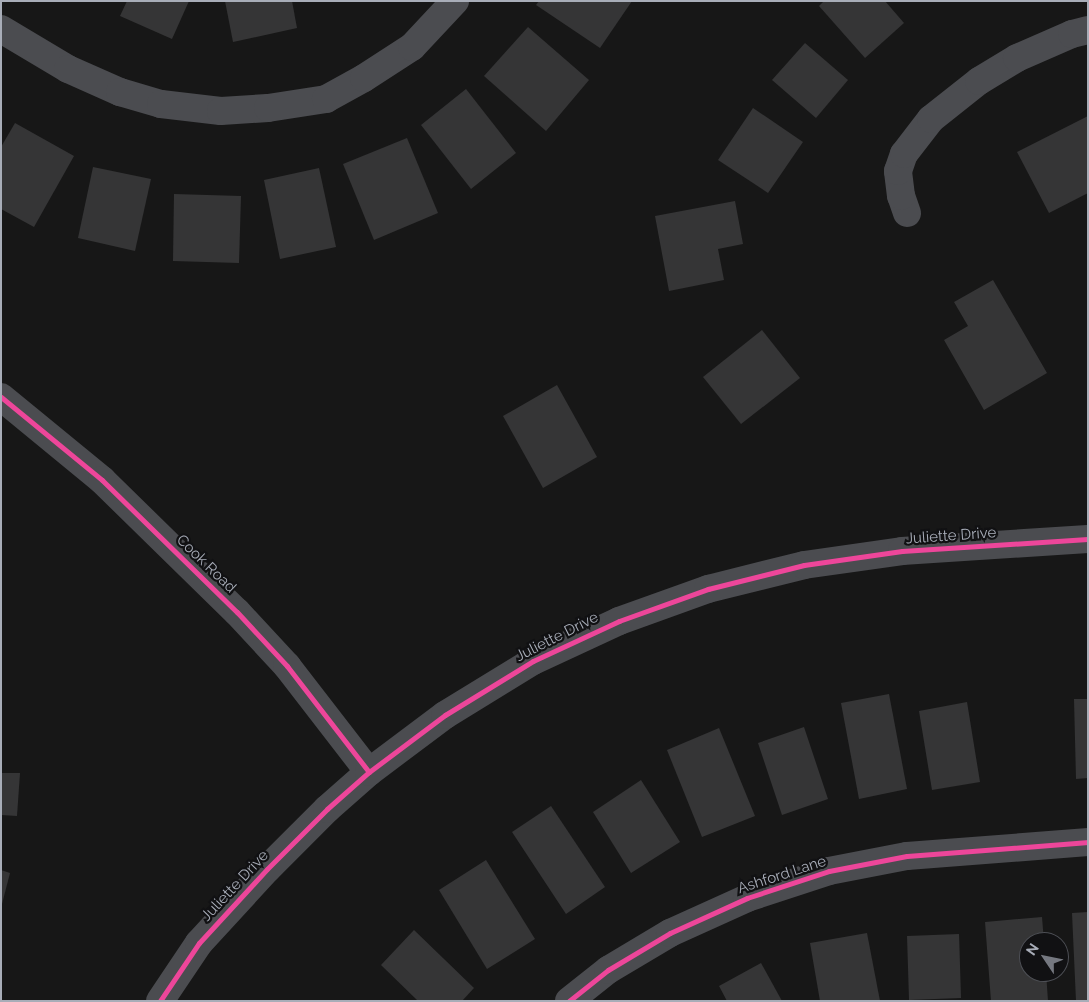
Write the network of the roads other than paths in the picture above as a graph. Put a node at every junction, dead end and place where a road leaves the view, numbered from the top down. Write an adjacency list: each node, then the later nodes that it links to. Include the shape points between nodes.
1 (455, 1): 2 (street, via 412,47 326,99 221,112 161,104 120,92 68,69)
2 (1, 29)
3 (1088, 30): 4 (street, via 1017,58 979,81 931,119 904,154 898,172)
4 (907, 214)
5 (1, 397): 7 (street, Cook Road, via 102,480 231,605 287,666)
6 (1088, 539): 7 (street, Juliette Drive, via 902,551 804,565 708,589 619,620 533,661 445,715)
7 (369, 772): 9 (street, Juliette Drive, via 280,856 199,943)
8 (1088, 842): 10 (street, Ashford Lane, via 907,856 829,871 747,898 670,933 608,970)
9 (160, 1001)
10 (569, 1001)

